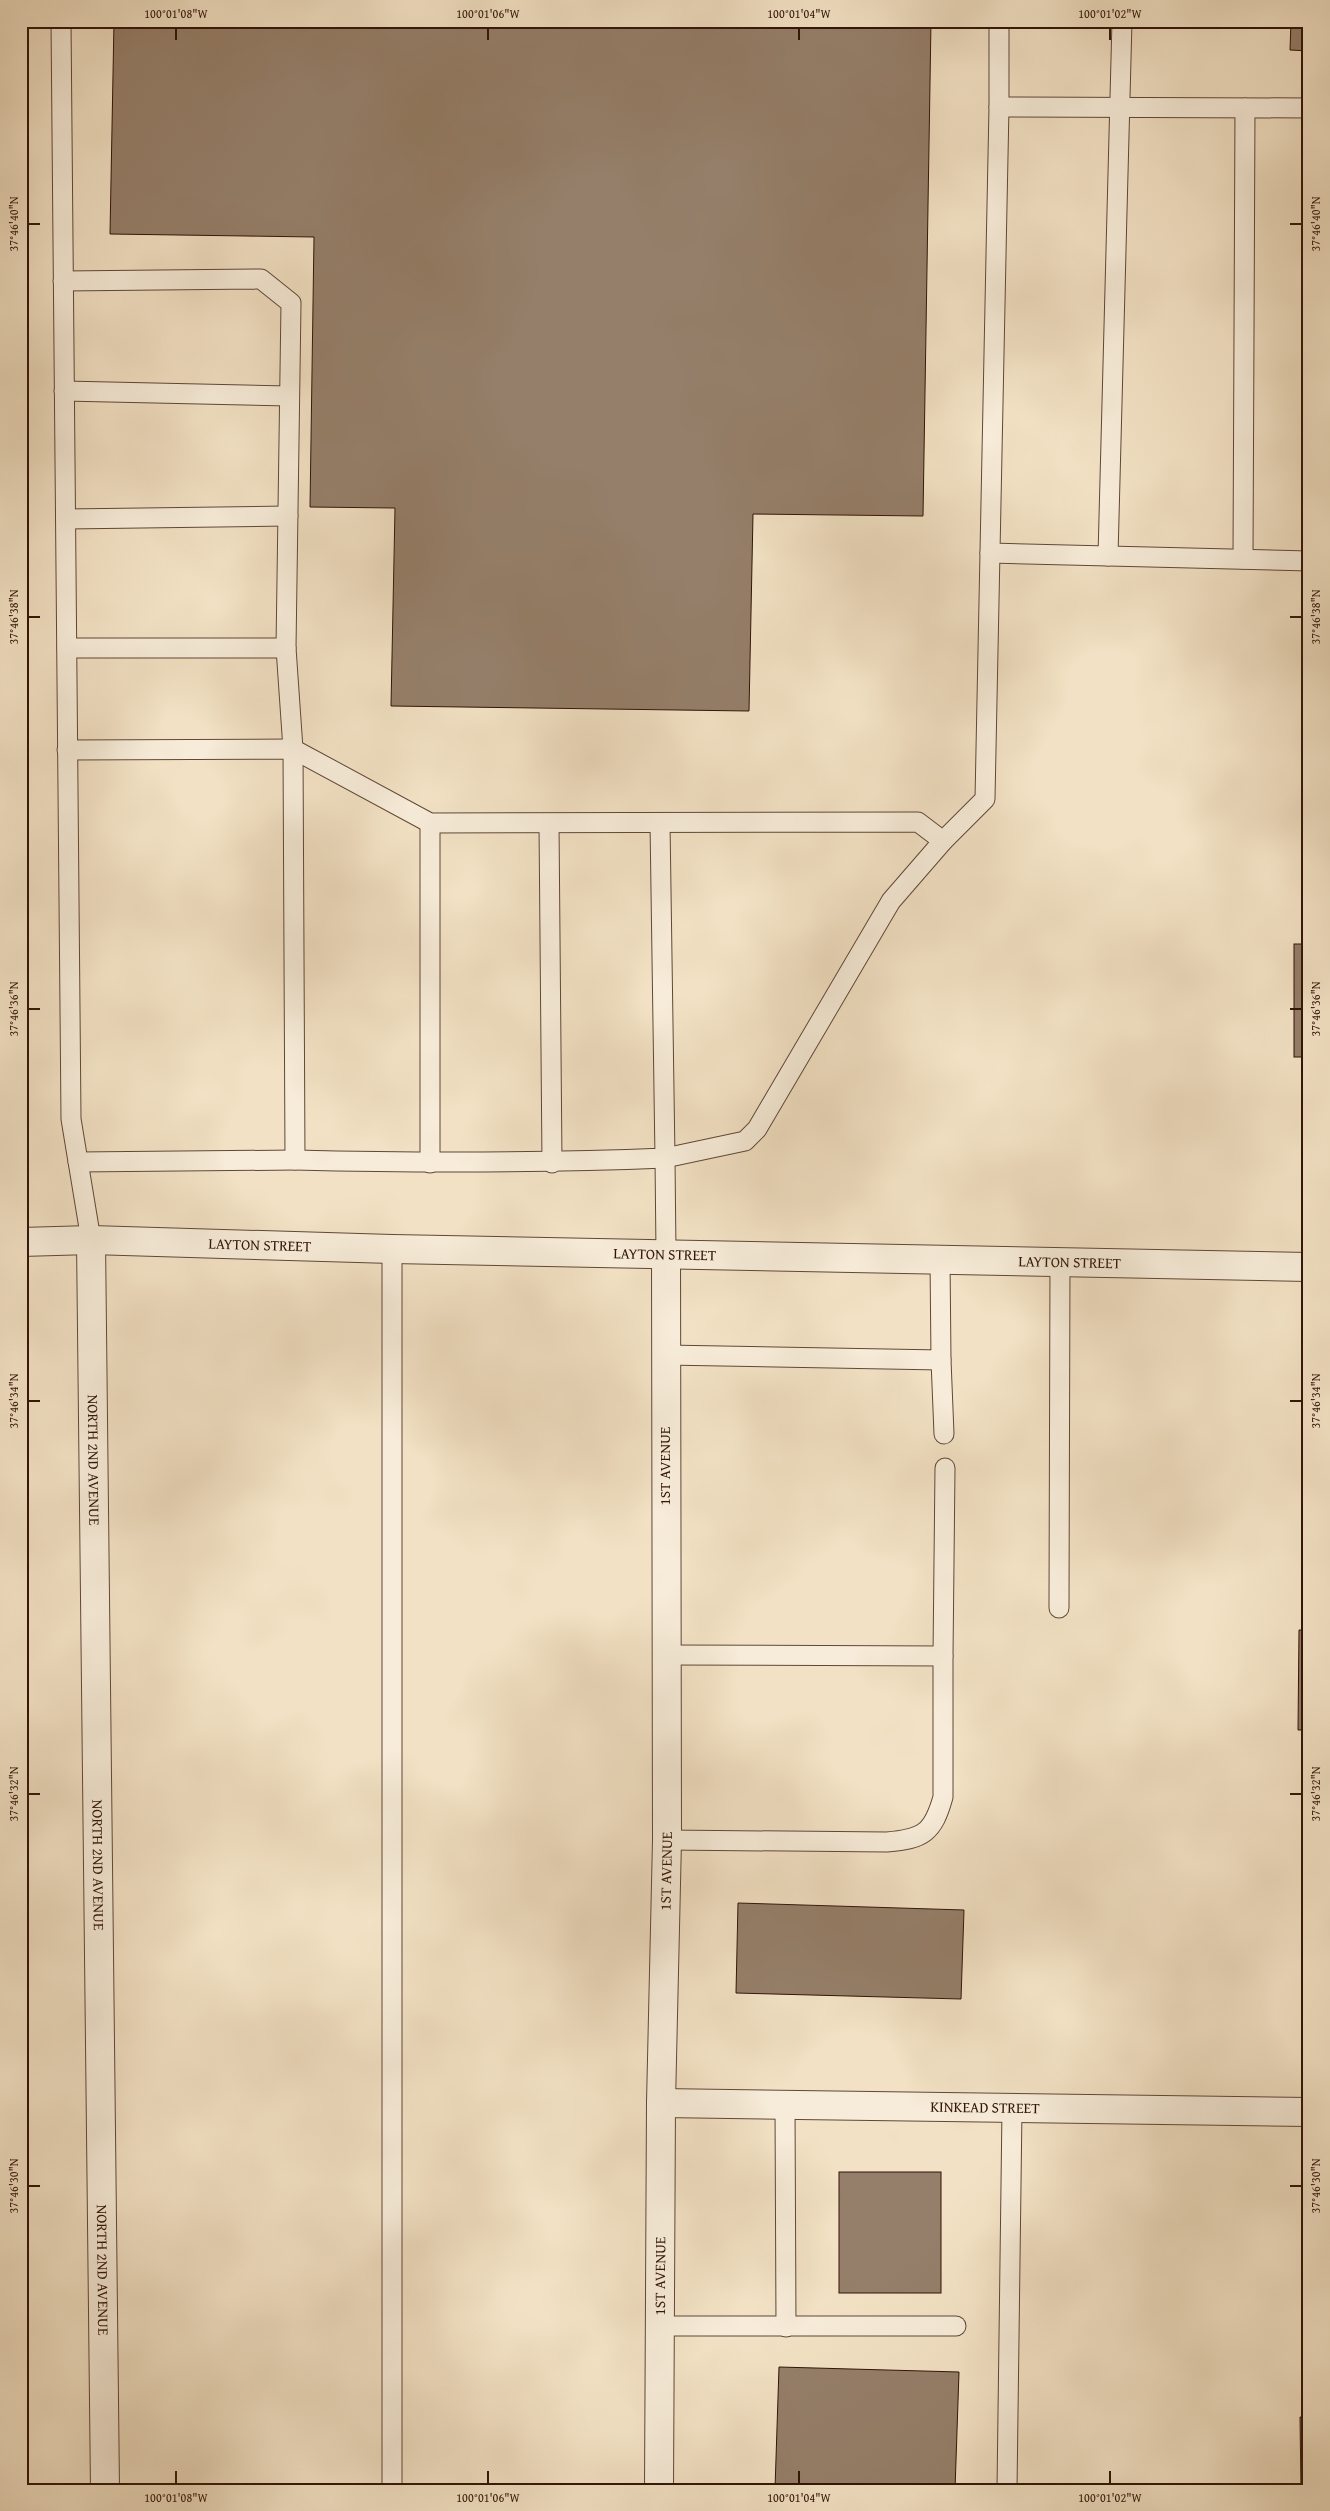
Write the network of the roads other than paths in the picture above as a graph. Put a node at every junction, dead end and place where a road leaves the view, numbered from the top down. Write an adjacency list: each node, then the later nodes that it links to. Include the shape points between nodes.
1 (61, 21): 8 (lane)
2 (999, 21): 4 (lane)
3 (1122, 21): 5 (lane)
4 (999, 107): 5 (lane); 13 (lane)
5 (1122, 108): 6 (lane); 14 (lane)
6 (1245, 108): 7 (lane); 15 (lane)
7 (1309, 108)
8 (63, 280): 9 (lane); 10 (lane, via 261,279 291,303)
9 (64, 391): 10 (lane); 12 (lane)
10 (289, 396): 11 (lane)
11 (288, 516): 12 (lane); 18 (lane)
12 (66, 518): 17 (lane)
13 (990, 553): 14 (lane); 24 (lane, via 985,799)
14 (1108, 556): 15 (lane)
15 (1243, 560): 16 (lane)
16 (1309, 561)
17 (67, 648): 18 (lane); 19 (lane)
18 (286, 648): 20 (lane)
19 (67, 750): 20 (lane); 27 (lane, via 71,1119)
20 (293, 750): 21 (lane); 26 (lane)
21 (430, 823): 23 (lane); 28 (lane)
22 (660, 823): 23 (lane); 24 (lane, via 918,822); 25 (lane)
23 (549, 824): 29 (lane)
24 (943, 841): 25 (lane, via 891,901 757,1129 745,1141)
25 (665, 1158): 29 (lane); 33 (lane)
26 (295, 1160): 27 (lane); 28 (lane)
27 (78, 1162): 30 (lane)
28 (430, 1163): 29 (lane)
29 (552, 1163)
30 (91, 1240): 31 (street, LAYTON STREET); 32 (street, LAYTON STREET); 52 (street, NORTH 2ND AVENUE)
31 (21, 1242)
32 (392, 1250): 33 (street, LAYTON STREET); 53 (lane)
33 (666, 1253): 34 (street, LAYTON STREET); 37 (street, 1ST AVENUE)
34 (940, 1259): 35 (street, LAYTON STREET); 38 (lane)
35 (1060, 1262): 36 (street, LAYTON STREET); 41 (lane)
36 (1309, 1267)
37 (665, 1355): 38 (lane); 42 (street, 1ST AVENUE)
38 (941, 1360): 39 (lane)
39 (944, 1434)
40 (945, 1468): 43 (lane)
41 (1060, 1608)
42 (665, 1655): 43 (lane); 44 (street, 1ST AVENUE)
43 (943, 1656): 44 (lane, via 943,1798 938,1816 928,1830 912,1840 887,1842)
44 (666, 1840): 45 (street, 1ST AVENUE)
45 (662, 2103): 46 (street, KINKEAD STREET); 49 (street, 1ST AVENUE)
46 (785, 2105): 47 (street, KINKEAD STREET); 51 (lane)
47 (1012, 2109): 48 (street, KINKEAD STREET); 55 (lane)
48 (1309, 2112)
49 (660, 2326): 51 (lane); 54 (street, 1ST AVENUE)
50 (956, 2326): 51 (lane)
51 (786, 2327)
52 (104, 2490)
53 (392, 2490)
54 (659, 2490)
55 (1007, 2490)

